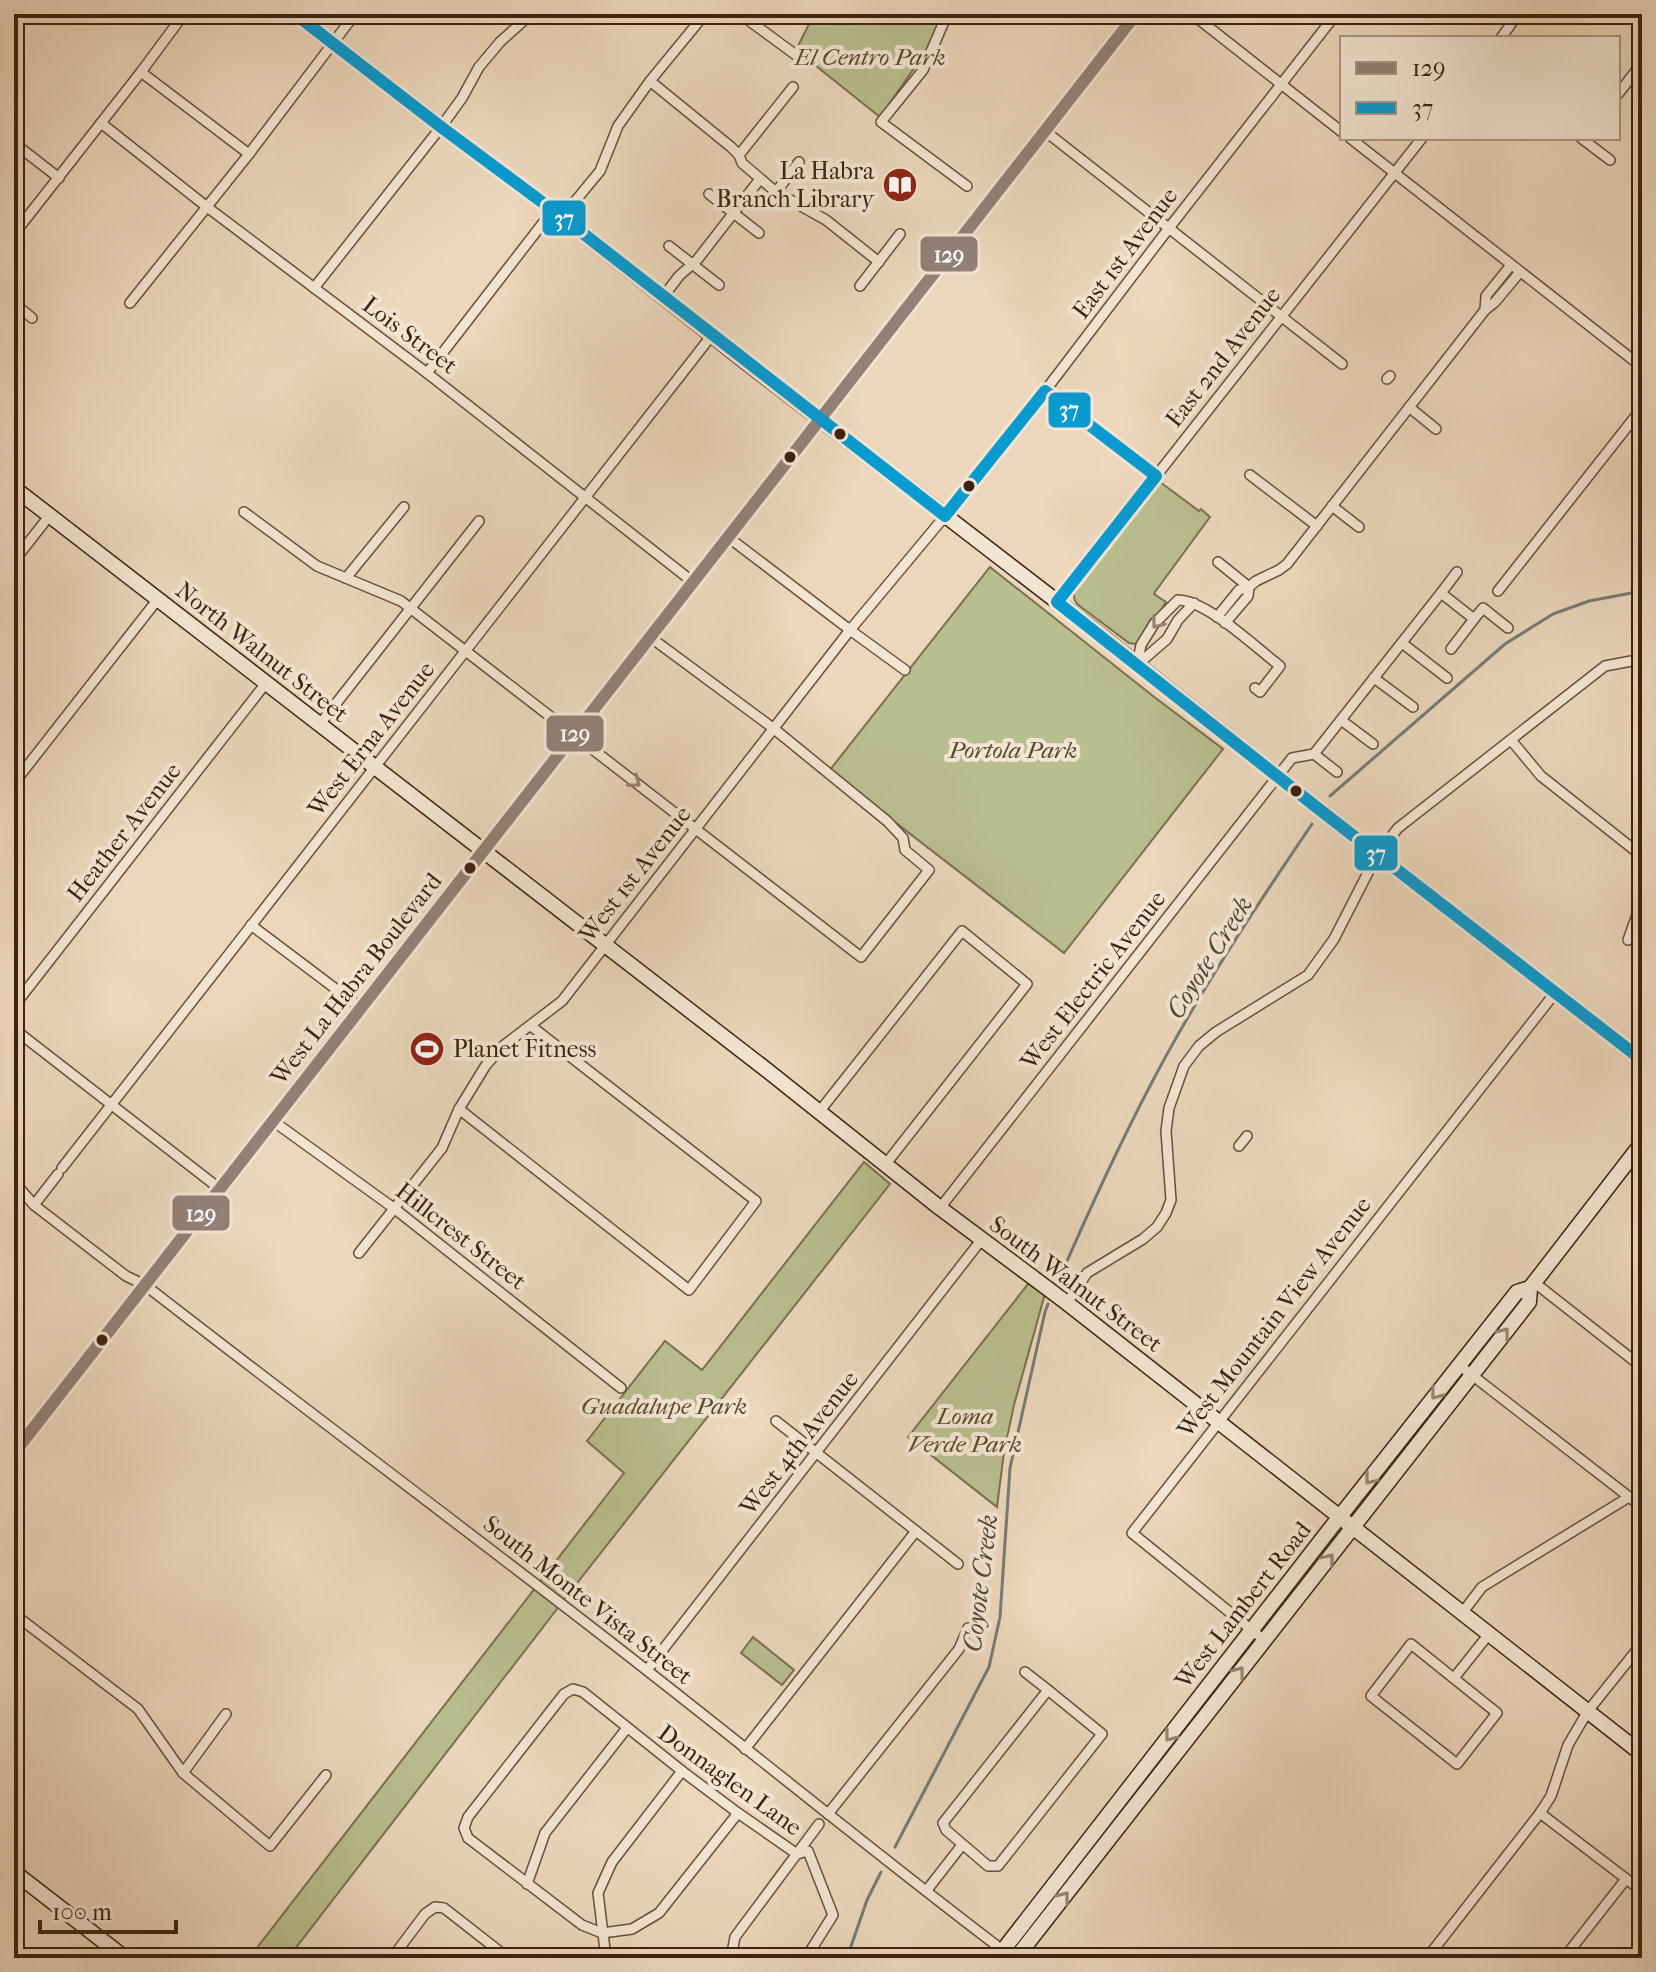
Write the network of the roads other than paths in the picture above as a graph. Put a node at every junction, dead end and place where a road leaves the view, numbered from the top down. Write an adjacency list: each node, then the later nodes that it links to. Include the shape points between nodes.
1 (184, 14): 16 (street)
2 (295, 14): 13 (main road)
3 (355, 14): 13 (street)
4 (531, 14): 22 (street, via 479,67)
5 (705, 14): 17 (street)
6 (740, 14): 14 (street)
7 (950, 14): 36 (street, via 923,70 881,122)
8 (1136, 14): 24 (main road, West La Habra Boulevard)
9 (1192, 14): 18 (street)
10 (1336, 14): 18 (street, East 1st Avenue)
11 (1518, 14): 12 (street)
12 (1502, 36)
13 (332, 43): 22 (main road); 29 (street)
14 (800, 58)
15 (1642, 63): 20 (street)
16 (141, 72): 21 (street); 29 (street)
17 (650, 81): 30 (street); 40 (street, via 618,126 600,171)
18 (1282, 84): 23 (street); 42 (street, East 1st Avenue)
19 (793, 87): 30 (street)
20 (1620, 91)
21 (101, 123): 34 (street); 39 (street, Lois Street)
22 (441, 127): 40 (main road); 53 (street)
23 (1340, 130)
24 (1045, 131): 42 (street); 67 (main road, West La Habra Boulevard)
25 (1353, 140): 33 (street)
26 (1420, 140): 33 (street, East 2nd Avenue)
27 (1585, 140): 31 (street)
28 (14, 143): 34 (street)
29 (249, 154): 39 (street)
30 (739, 155): 35 (street)
31 (1610, 160)
32 (799, 162): 37 (street)
33 (1394, 173): 49 (street); 58 (street, East 2nd Avenue)
34 (59, 178): 44 (street)
35 (760, 179): 37 (street); 41 (street)
36 (967, 186)
37 (776, 192): 47 (street, via 826,220)
38 (709, 194): 41 (street)
39 (207, 207): 53 (street, Lois Street); 56 (street)
40 (558, 213): 54 (main road); 63 (street)
41 (733, 213): 43 (street); 48 (street)
42 (1169, 228): 58 (street); 64 (street, East 1st Avenue)
43 (759, 233)
44 (14, 234)
45 (900, 234): 47 (street)
46 (669, 246): 48 (street)
47 (879, 262): 52 (street)
48 (693, 264): 51 (street); 54 (street)
49 (1511, 265): 50 (street); 57 (street, via 1486,296)
50 (1520, 272): 57 (street); 62 (street)
51 (719, 285)
52 (860, 286)
53 (314, 288): 63 (street, Lois Street)
54 (663, 297): 60 (main road)
55 (14, 303): 59 (street)
56 (130, 303)
57 (1485, 310): 65 (street)
58 (1282, 315): 61 (street); 70 (street, East 2nd Avenue)
59 (32, 318)
60 (712, 335): 67 (main road); 72 (street, West Erna Avenue)
61 (1342, 364)
62 (1642, 367)
63 (427, 373): 72 (street, Lois Street)
64 (1045, 391): 70 (street); 77 (street, East 1st Avenue)
65 (1409, 407): 68 (street); 73 (street)
66 (1642, 408): 88 (street)
67 (820, 419): 77 (main road); 81 (main road, West La Habra Boulevard)
68 (1436, 429)
69 (1250, 475): 79 (street)
70 (1156, 476): 91 (street, East 2nd Avenue)
71 (14, 488): 76 (main road, North Walnut Street)
72 (585, 497): 86 (street, Lois Street); 101 (street, West Erna Avenue)
73 (1332, 506): 79 (street); 80 (street)
74 (404, 507): 85 (street)
75 (244, 512): 85 (street, via 317,566)
76 (50, 515): 82 (street); 90 (main road, North Walnut Street)
77 (945, 516): 91 (main road); 97 (street, West 1st Avenue)
78 (479, 521): 93 (street)
79 (1317, 526): 87 (street, via 1287,564)
80 (1359, 527)
81 (728, 537): 86 (main road, West La Habra Boulevard); 97 (street)
82 (14, 561)
83 (1218, 562): 87 (street)
84 (1457, 572): 89 (street)
85 (346, 578): 93 (street)
86 (693, 582): 98 (main road, West La Habra Boulevard)
87 (1249, 587): 95 (street, via 1248,596)
88 (1498, 591)
89 (1441, 593): 94 (street); 99 (street)
90 (158, 599): 107 (main road, North Walnut Street); 120 (street)
91 (1057, 602): 103 (main road)
92 (1194, 603): 95 (street); 103 (street, via 1167,639); 103 (street, one-way to 103, via 1178,600 1154,624)
93 (410, 608): 101 (street); 111 (street)
94 (1474, 619): 96 (street, via 1483,608); 100 (street)
95 (1221, 620): 108 (street, via 1280,666 1260,692)
96 (1508, 628)
97 (850, 630): 104 (street); 112 (street, West 1st Avenue)
98 (650, 637): 112 (street); 113 (main road, West La Habra Boulevard)
99 (1402, 643): 105 (street); 106 (street)
100 (1451, 649)
101 (465, 651): 113 (street); 117 (street, West Erna Avenue)
102 (1642, 659): 114 (street, via 1605,666)
103 (1137, 665): 119 (main road)
104 (905, 670)
105 (1374, 678): 109 (street); 110 (street)
106 (1447, 678)
107 (266, 683): 111 (main road, North Walnut Street); 130 (street, Heather Avenue)
108 (1255, 688)
109 (1413, 707)
110 (1341, 720): 115 (street); 116 (street)
111 (320, 724): 117 (main road, North Walnut Street)
112 (773, 728): 121 (street, West 1st Avenue); 121 (street, via 887,821 903,838 905,850 929,870 861,957)
113 (574, 735): 121 (street, one-way to 121); 122 (main road, West La Habra Boulevard)
114 (1511, 740): 123 (street, via 1398,828); 124 (street, via 1541,776)
115 (1373, 744)
116 (1314, 754): 118 (street); 119 (street, West Electric Avenue, via 1292,758)
117 (375, 766): 122 (main road, North Walnut Street); 126 (street, West Erna Avenue)
118 (1337, 772)
119 (1277, 776): 123 (main road); 146 (street, West Electric Avenue)
120 (14, 783)
121 (695, 828): 128 (street, West 1st Avenue)
122 (484, 851): 128 (main road, South Walnut Street); 131 (main road, West La Habra Boulevard)
123 (1377, 855): 129 (main road); 152 (street, via 1334,939 1308,975 1216,1032 1184,1066 1166,1131 1171,1200 1166,1213 1143,1239 1087,1273)
124 (1642, 856)
125 (1642, 907): 127 (street)
126 (251, 925): 131 (street); 135 (street, West Erna Avenue)
127 (1628, 940)
128 (604, 945): 132 (street, West 1st Avenue, via 562,1001); 137 (main road, South Walnut Street)
129 (1555, 993): 134 (main road); 157 (street, West Mountain View Avenue)
130 (14, 1006)
131 (361, 1008): 138 (main road, West La Habra Boulevard)
132 (531, 1026): 136 (street, West 1st Avenue, via 486,1065); 136 (street, via 756,1201 689,1290)
133 (14, 1029): 135 (street)
134 (1642, 1060)
135 (111, 1105): 144 (street); 145 (street, West Erna Avenue)
136 (459, 1109): 147 (street, West 1st Avenue, via 442,1148)
137 (819, 1112): 142 (main road, South Walnut Street); 142 (street, via 962,931 1027,984)
138 (273, 1121): 144 (main road, West La Habra Boulevard); 147 (street, Hillcrest Street)
139 (1247, 1136): 141 (street)
140 (1642, 1143): 151 (main road, West Lambert Road)
141 (1239, 1146)
142 (885, 1165): 146 (main road, South Walnut Street)
143 (14, 1182): 145 (street, South Monte Vista Street)
144 (220, 1189): 150 (main road, West La Habra Boulevard)
145 (34, 1205): 150 (street, South Monte Vista Street)
146 (940, 1208): 148 (main road, South Walnut Street)
147 (395, 1209): 149 (street, West 1st Avenue); 155 (street, Hillcrest Street)
148 (982, 1239): 152 (main road, South Walnut Street); 159 (street, West 4th Avenue)
149 (359, 1253)
150 (145, 1285): 158 (main road, West La Habra Boulevard); 173 (street, South Monte Vista Street)
151 (1532, 1286): 153 (street); 154 (main road, West Lambert Road, via 1517,1292)
152 (1067, 1303): 157 (main road, South Walnut Street)
153 (1642, 1367)
154 (1465, 1370): 160 (street); 162 (main road, West Lambert Road, one-way to 162); 163 (main road, West Lambert Road)
155 (621, 1388)
156 (776, 1421): 159 (street)
157 (1217, 1421): 162 (main road, South Walnut Street); 169 (street, West Mountain View Avenue, via 1132,1533)
158 (14, 1453)
159 (817, 1453): 164 (street); 173 (street, West 4th Avenue)
160 (1629, 1497): 161 (street); 166 (street, via 1482,1587)
161 (1642, 1507)
162 (1340, 1517): 163 (main road, South Walnut Street); 169 (main road, West Lambert Road)
163 (1353, 1528): 166 (main road, South Walnut Street); 171 (main road, West Lambert Road, one-way to 163)
164 (916, 1531): 165 (street); 180 (street)
165 (958, 1564)
166 (1463, 1612): 170 (main road, South Walnut Street)
167 (14, 1614): 183 (street, via 138,1709)
168 (968, 1628): 187 (street, via 959,1649)
169 (1252, 1630): 171 (street, West Mountain View Avenue); 198 (main road, West Lambert Road, one-way to 198)
170 (1489, 1634): 175 (street); 177 (main road, South Walnut Street)
171 (1264, 1640): 198 (main road, West Lambert Road, one-way to 171)
172 (1640, 1646): 177 (street)
173 (647, 1670): 180 (street, South Monte Vista Street)
174 (1025, 1672): 176 (street)
175 (1454, 1678): 175 (street, via 1411,1644 1371,1696 1457,1764 1497,1713)
176 (1048, 1690): 189 (street, via 943,1823); 189 (street, via 1102,1734 998,1866 988,1866)
177 (1588, 1711): 181 (main road, South Walnut Street); 186 (street)
178 (226, 1714): 183 (street)
179 (627, 1728): 182 (street, Donnaglen Lane); 193 (street, via 545,1833); 193 (street, Donnaglen Lane, via 583,1692 573,1689 564,1694 468,1817 468,1838)
180 (745, 1749): 187 (street, South Monte Vista Street)
181 (1642, 1754)
182 (682, 1771): 185 (street, Donnaglen Lane); 196 (street, via 608,1870 598,1893)
183 (183, 1773): 184 (street, via 270,1846)
184 (326, 1775)
185 (738, 1813): 190 (street, Donnaglen Lane); 196 (street, via 659,1913 632,1929)
186 (1540, 1813): 192 (street); 204 (street)
187 (828, 1814): 194 (street, South Monte Vista Street)
188 (819, 1824): 190 (street)
189 (962, 1845): 194 (street)
190 (797, 1854): 202 (street, via 735,1937); 203 (street, Donnaglen Lane, via 808,1851 833,1915)
191 (14, 1872): 197 (main road)
192 (1626, 1879): 195 (street); 205 (street)
193 (527, 1884): 196 (street, via 582,1925)
194 (927, 1890): 198 (street, South Monte Vista Street)
195 (1642, 1891)
196 (602, 1933): 201 (street)
197 (114, 1955)
198 (1007, 1956)
199 (392, 1958): 200 (street, via 435,1907 444,1908)
200 (508, 1958)
201 (606, 1958)
202 (731, 1958)
203 (806, 1958)
204 (1427, 1958)
205 (1564, 1958)

